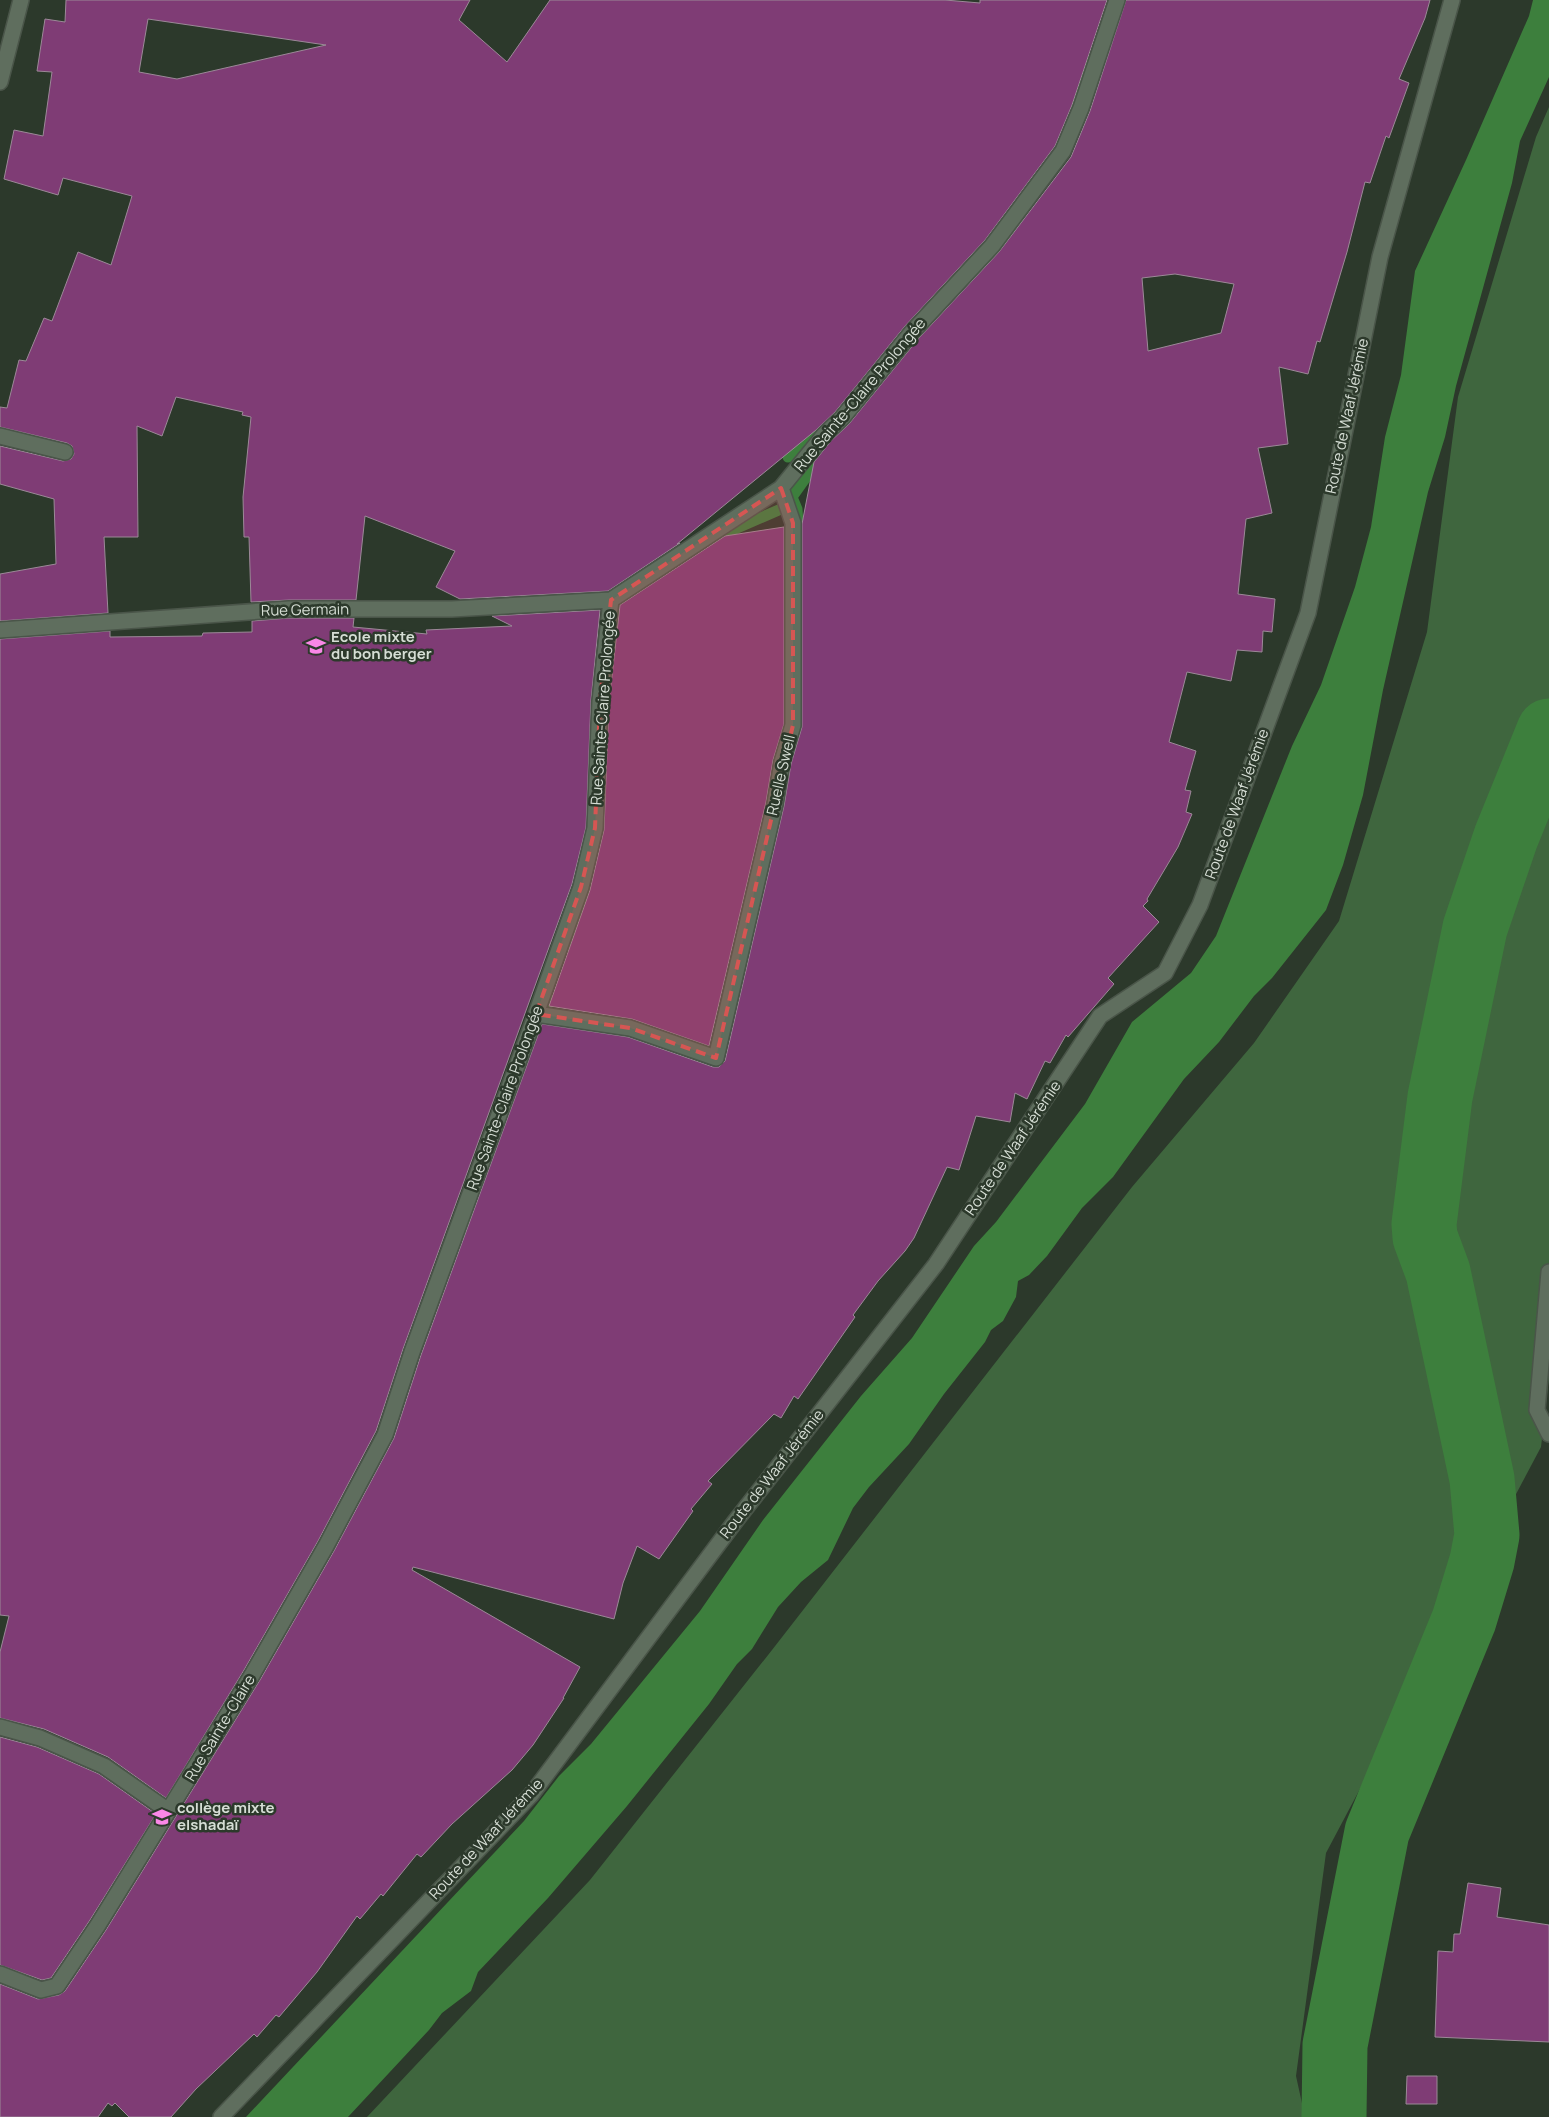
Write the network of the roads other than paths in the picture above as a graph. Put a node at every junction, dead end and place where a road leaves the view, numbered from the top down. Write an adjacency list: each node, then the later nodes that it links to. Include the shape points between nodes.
1 (21, 0): 4 (street)
2 (1117, 0): 7 (street, Rue Sainte-Claire Prolongée, via 1063,151 992,246 912,332)
3 (1452, 0): 17 (street, Route de Waaf Jérémie, via 1380,257 1308,613 1200,906 1165,973 1100,1016 936,1264 734,1523 531,1795)
4 (0, 82)
5 (0, 436): 6 (street)
6 (65, 452)
7 (781, 488): 8 (street, Rue Sainte-Claire Prolongée); 10 (street, Ruelle Swell, via 793,524 793,725 716,1058 630,1028)
8 (611, 600): 9 (street, Rue Germain, via 452,609 289,609); 10 (street, Rue Sainte-Claire Prolongée, via 600,701 595,828 581,887)
9 (0, 630)
10 (536, 1014): 13 (street, Rue Sainte-Claire Prolongée, via 435,1288)
11 (1549, 1272): 12 (street, via 1537,1410)
12 (1549, 1434)
13 (385, 1435): 15 (street, Rue Sainte-Claire, via 252,1675 189,1780)
14 (0, 1726): 15 (street, via 40,1738 104,1766)
15 (167, 1810): 16 (street, Rue Sainte-Claire, via 57,1986 41,1990)
16 (0, 1974)
17 (221, 2117)

